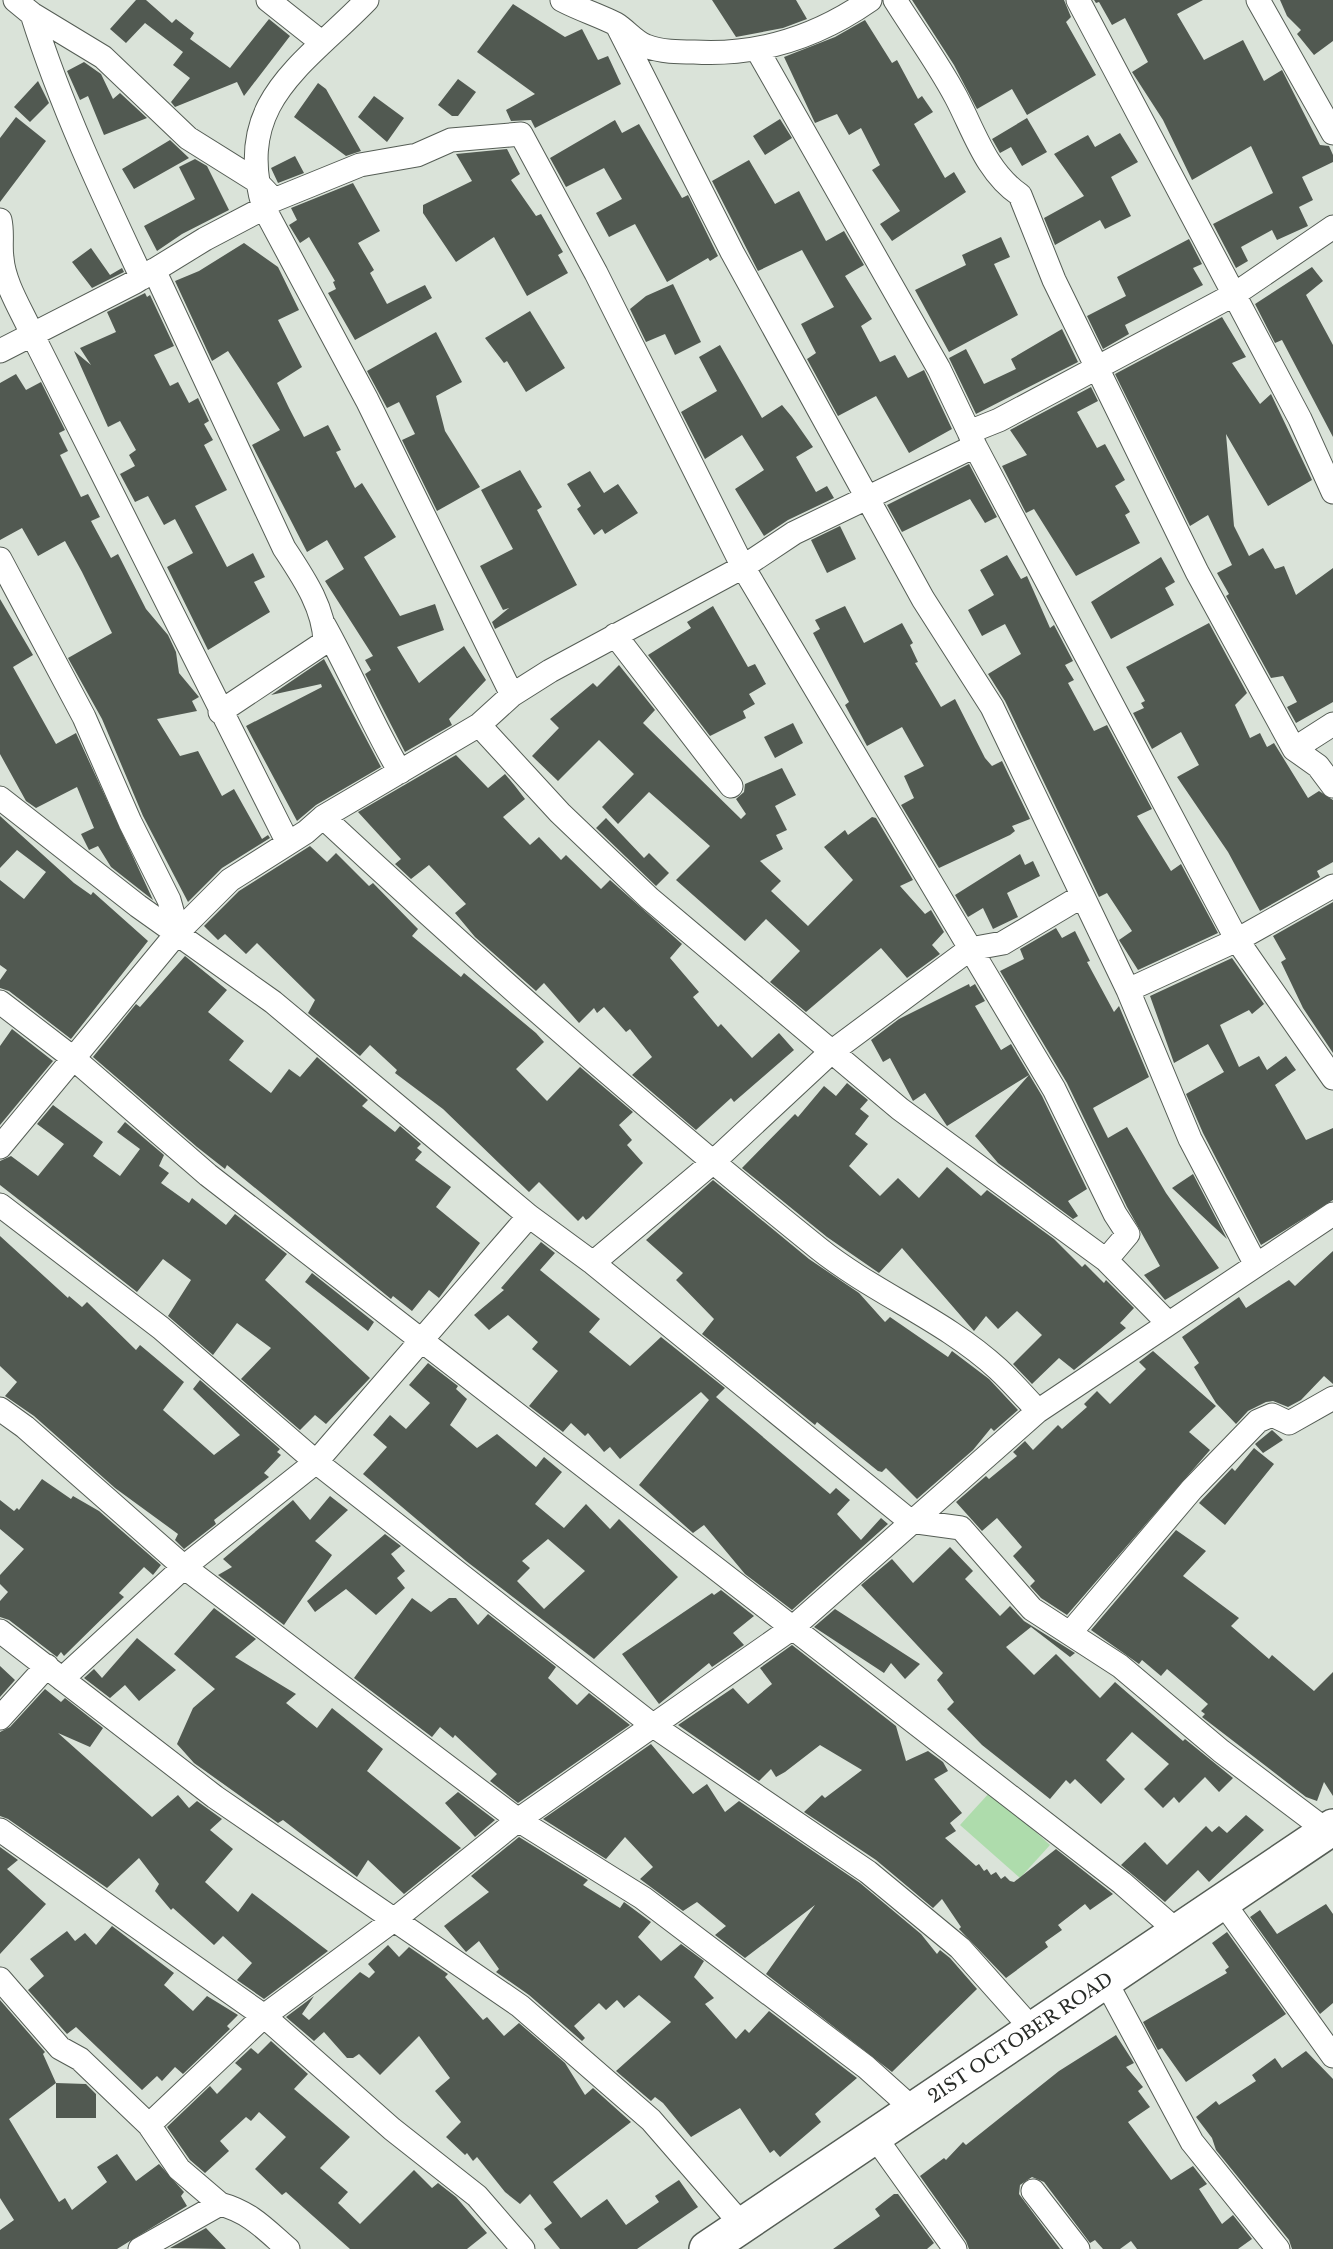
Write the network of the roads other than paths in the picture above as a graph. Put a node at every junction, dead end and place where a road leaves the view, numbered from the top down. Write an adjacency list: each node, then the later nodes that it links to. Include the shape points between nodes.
1 (268, 0): 10 (street)
2 (367, 0): 10 (street)
3 (562, 0): 9 (street)
4 (870, 0): 11 (street, via 840,21)
5 (895, 0): 21 (street, via 956,98 980,149 1008,187 1020,195 1040,250)
6 (1077, 0): 18 (street)
7 (1258, 0): 12 (street)
8 (24, 7): 13 (street, via 103,57 188,138); 17 (street, via 83,154)
9 (617, 25): 11 (street, via 645,46 672,51); 24 (street, via 732,252)
10 (321, 42): 13 (street, via 279,85 259,129)
11 (758, 51): 22 (street, via 932,357)
12 (1333, 133)
13 (255, 180): 14 (street); 26 (street, via 274,200 360,165 417,155 451,140 521,134)
14 (264, 208): 17 (street); 29 (street, via 366,400)
15 (0, 220): 19 (street, via 4,267)
16 (1333, 227): 18 (street)
17 (148, 274): 19 (street); 27 (street, via 284,548 308,585)
18 (1235, 294): 21 (street); 23 (street)
19 (32, 334): 20 (street); 30 (street)
20 (0, 351)
21 (1097, 367): 22 (street); 33 (street, via 1197,572)
22 (972, 439): 24 (street); 43 (street)
23 (1333, 492)
24 (868, 499): 26 (street, via 794,533); 41 (street, via 923,599 992,707)
25 (0, 559): 42 (street, via 84,717 169,900)
26 (743, 567): 28 (street); 44 (street)
27 (324, 625): 30 (street, via 325,642); 34 (street)
28 (615, 635): 29 (street); 35 (street)
29 (512, 695): 32 (street)
30 (220, 712): 39 (street)
31 (1333, 724): 33 (street)
32 (479, 725): 34 (street); 47 (street, via 560,813 649,898)
33 (1294, 749): 36 (street, via 1318,766)
34 (400, 772): 38 (street)
35 (731, 786)
36 (1333, 786)
37 (0, 798): 42 (street)
38 (323, 817): 39 (street); 51 (street, via 523,1000)
39 (288, 843): 42 (street, via 230,880)
40 (1333, 886): 43 (street)
41 (1082, 896): 44 (street, via 1003,943); 45 (street)
42 (178, 932): 48 (street); 54 (street, via 274,1002)
43 (1237, 940): 45 (street); 49 (street)
44 (970, 949): 47 (street); 55 (street, via 1054,1089 1128,1234)
45 (1128, 990): 57 (street, via 1190,1139)
46 (0, 1002): 48 (street)
47 (831, 1053): 51 (street); 55 (street)
48 (73, 1058): 50 (street); 59 (street, via 208,1175)
49 (1333, 1077)
50 (0, 1147)
51 (712, 1163): 56 (street); 62 (street, via 849,1273 997,1367)
52 (0, 1205): 63 (street, via 161,1328)
53 (1333, 1214): 57 (street)
54 (529, 1216): 56 (street); 59 (street)
55 (1106, 1260): 58 (street)
56 (593, 1263): 64 (street)
57 (1255, 1265): 58 (street)
58 (1168, 1323): 62 (street)
59 (422, 1340): 63 (street); 66 (street)
60 (1333, 1398): 68 (street, via 1289,1423 1272,1415 1258,1421 1192,1489)
61 (0, 1409): 65 (street)
62 (1038, 1411): 64 (street)
63 (316, 1462): 65 (street); 71 (street)
64 (910, 1521): 66 (street); 68 (street, via 961,1528 1032,1609)
65 (184, 1567): 69 (street); 72 (street)
66 (791, 1629): 71 (street); 77 (street, via 1122,1883)
67 (0, 1631): 69 (street)
68 (1070, 1633): 73 (street, via 1120,1666 1222,1751)
69 (55, 1673): 70 (street); 76 (street, via 215,1797)
70 (0, 1718)
71 (655, 1727): 72 (street); 81 (street, via 868,1872 960,1948)
72 (518, 1820): 76 (street); 83 (street, via 643,1898 866,2067)
73 (1330, 1829): 75 (main road, 21ST OCTOBER ROAD)
74 (0, 1830): 80 (street)
75 (1222, 1901): 77 (main road, 21ST OCTOBER ROAD); 82 (street)
76 (395, 1919): 80 (street); 88 (street, via 520,2006 651,2120)
77 (1178, 1932): 79 (main road, 21ST OCTOBER ROAD)
78 (0, 1979): 84 (street, via 60,2048 80,2059)
79 (1106, 1982): 81 (main road, 21ST OCTOBER ROAD); 94 (street, via 1192,2141)
80 (264, 2015): 84 (street); 91 (street, via 392,2129 477,2196)
81 (1033, 2030): 83 (main road, 21ST OCTOBER ROAD)
82 (1333, 2056)
83 (915, 2111): 85 (main road, 21ST OCTOBER ROAD)
84 (149, 2125): 87 (street, via 179,2169)
85 (875, 2137): 88 (main road, 21ST OCTOBER ROAD); 92 (street)
86 (1033, 2191): 93 (street)
87 (220, 2204): 89 (street); 90 (street, via 261,2222)
88 (732, 2239)
89 (140, 2249)
90 (288, 2249)
91 (523, 2249)
92 (955, 2249)
93 (1078, 2249)
94 (1278, 2249)

